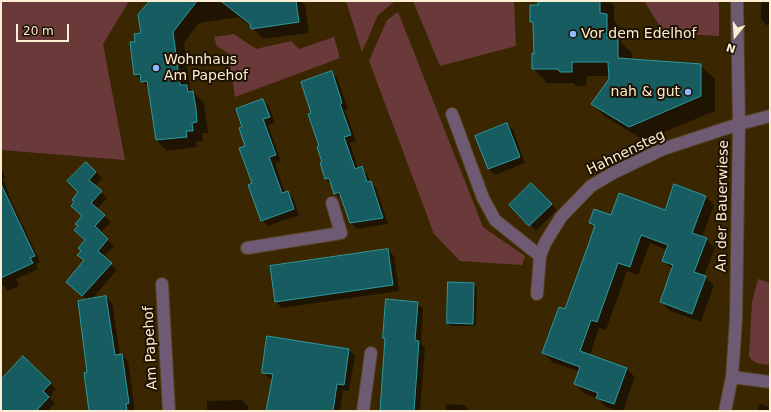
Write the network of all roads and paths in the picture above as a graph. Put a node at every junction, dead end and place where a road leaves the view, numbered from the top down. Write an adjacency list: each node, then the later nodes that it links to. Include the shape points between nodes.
1 (737, 1): 4 (street, An der Bauerwiese)
2 (452, 114): 7 (street, via 483,198 495,220)
3 (770, 116): 4 (street, Hahnensteg)
4 (739, 124): 7 (street, Hahnensteg, via 663,149 591,186 561,217); 11 (street, An der Bauerwiese, via 736,319)
5 (332, 203): 6 (street, via 342,233)
6 (247, 248)
7 (540, 256): 9 (street, Hahnensteg)
8 (162, 284): 13 (street, Am Papehof)
9 (537, 294)
10 (371, 353): 14 (street)
11 (732, 377): 12 (street); 15 (street, An der Bauerwiese)
12 (770, 382)
13 (169, 411)
14 (363, 411)
15 (725, 411)

